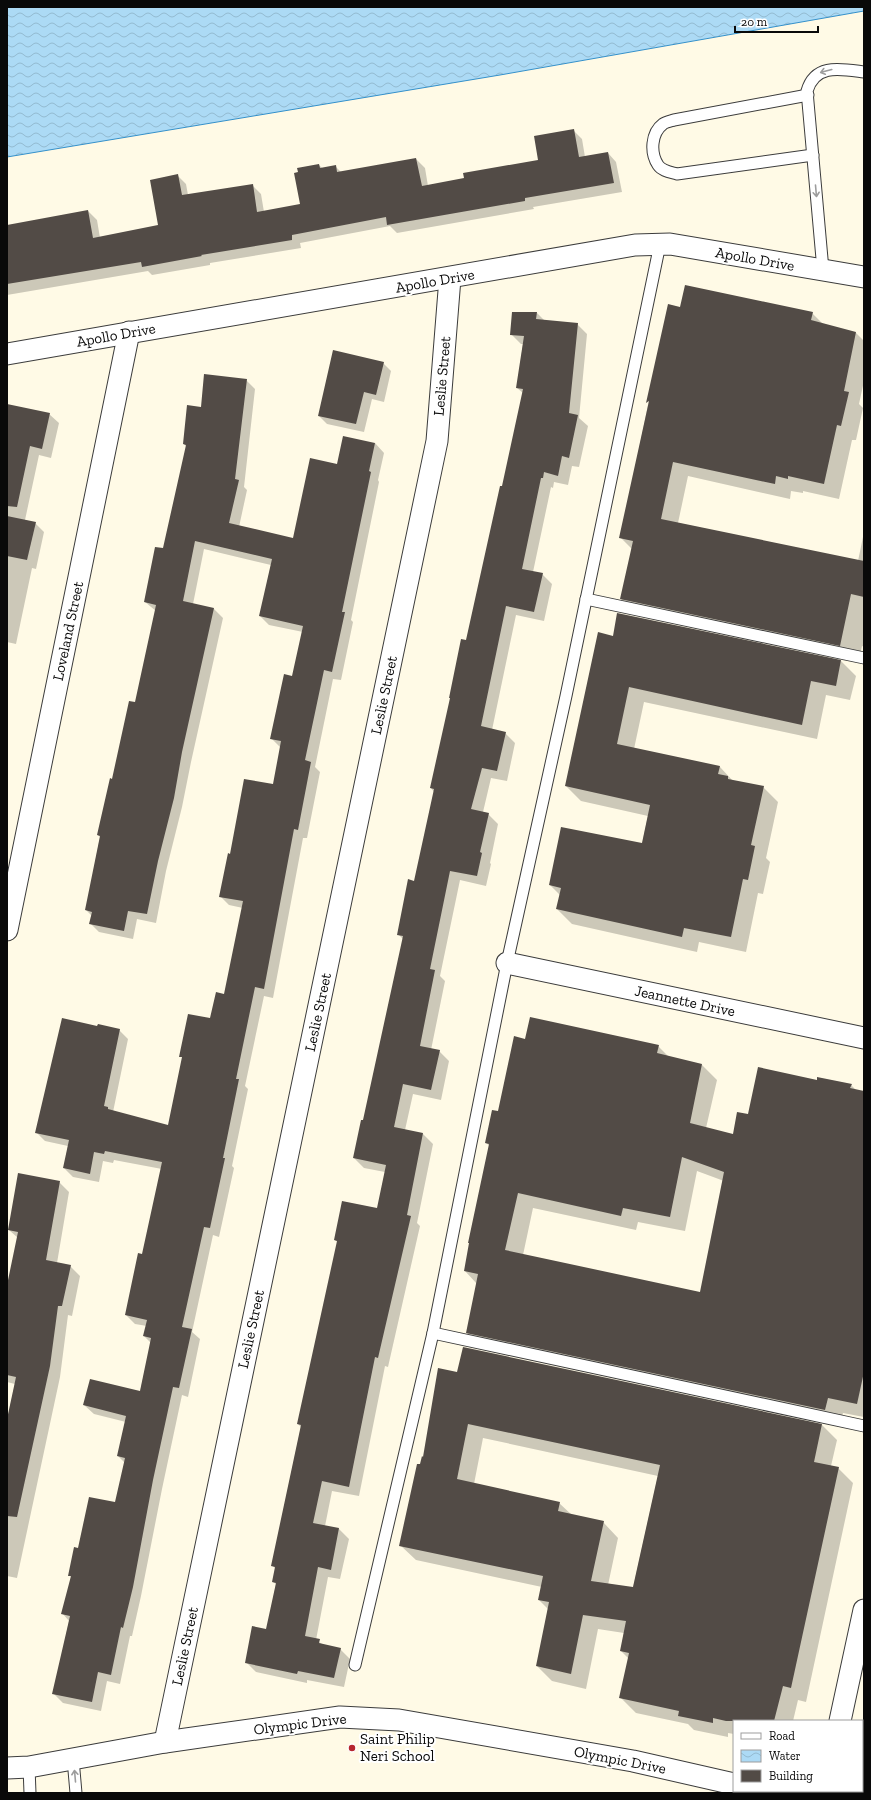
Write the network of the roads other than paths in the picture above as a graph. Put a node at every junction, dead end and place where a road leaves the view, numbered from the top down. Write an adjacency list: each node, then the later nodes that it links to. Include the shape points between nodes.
1 (864, 72): 2 (lane, one-way to 2, via 825,70 810,81)
2 (808, 95): 3 (lane); 3 (lane, via 663,124 656,132 653,142 654,155 658,166 666,172 677,174)
3 (813, 155): 5 (lane, one-way to 5)
4 (660, 244): 5 (street, Apollo Drive); 7 (street, Apollo Drive, via 635,245); 10 (lane)
5 (823, 270): 6 (street, Apollo Drive)
6 (864, 277)
7 (450, 278): 8 (street, Apollo Drive); 20 (street, Leslie Street, via 437,441)
8 (129, 332): 9 (street, Apollo Drive); 12 (street, Loveland Street)
9 (7, 354)
10 (586, 599): 11 (lane); 13 (lane)
11 (864, 658)
12 (7, 930)
13 (507, 963): 14 (street, Jeannette Drive); 15 (lane)
14 (864, 1038)
15 (434, 1333): 16 (lane); 18 (lane)
16 (864, 1426)
17 (864, 1610): 19 (street)
18 (355, 1665)
19 (840, 1720)
20 (165, 1742): 21 (street, Olympic Drive); 24 (street, Olympic Drive, via 340,1717 399,1720 633,1761)
21 (73, 1759): 22 (street, Olympic Drive); 26 (lane, one-way to 21)
22 (29, 1767): 23 (street, Olympic Drive); 25 (lane)
23 (7, 1768)
24 (733, 1784)
25 (30, 1793)
26 (76, 1793)

